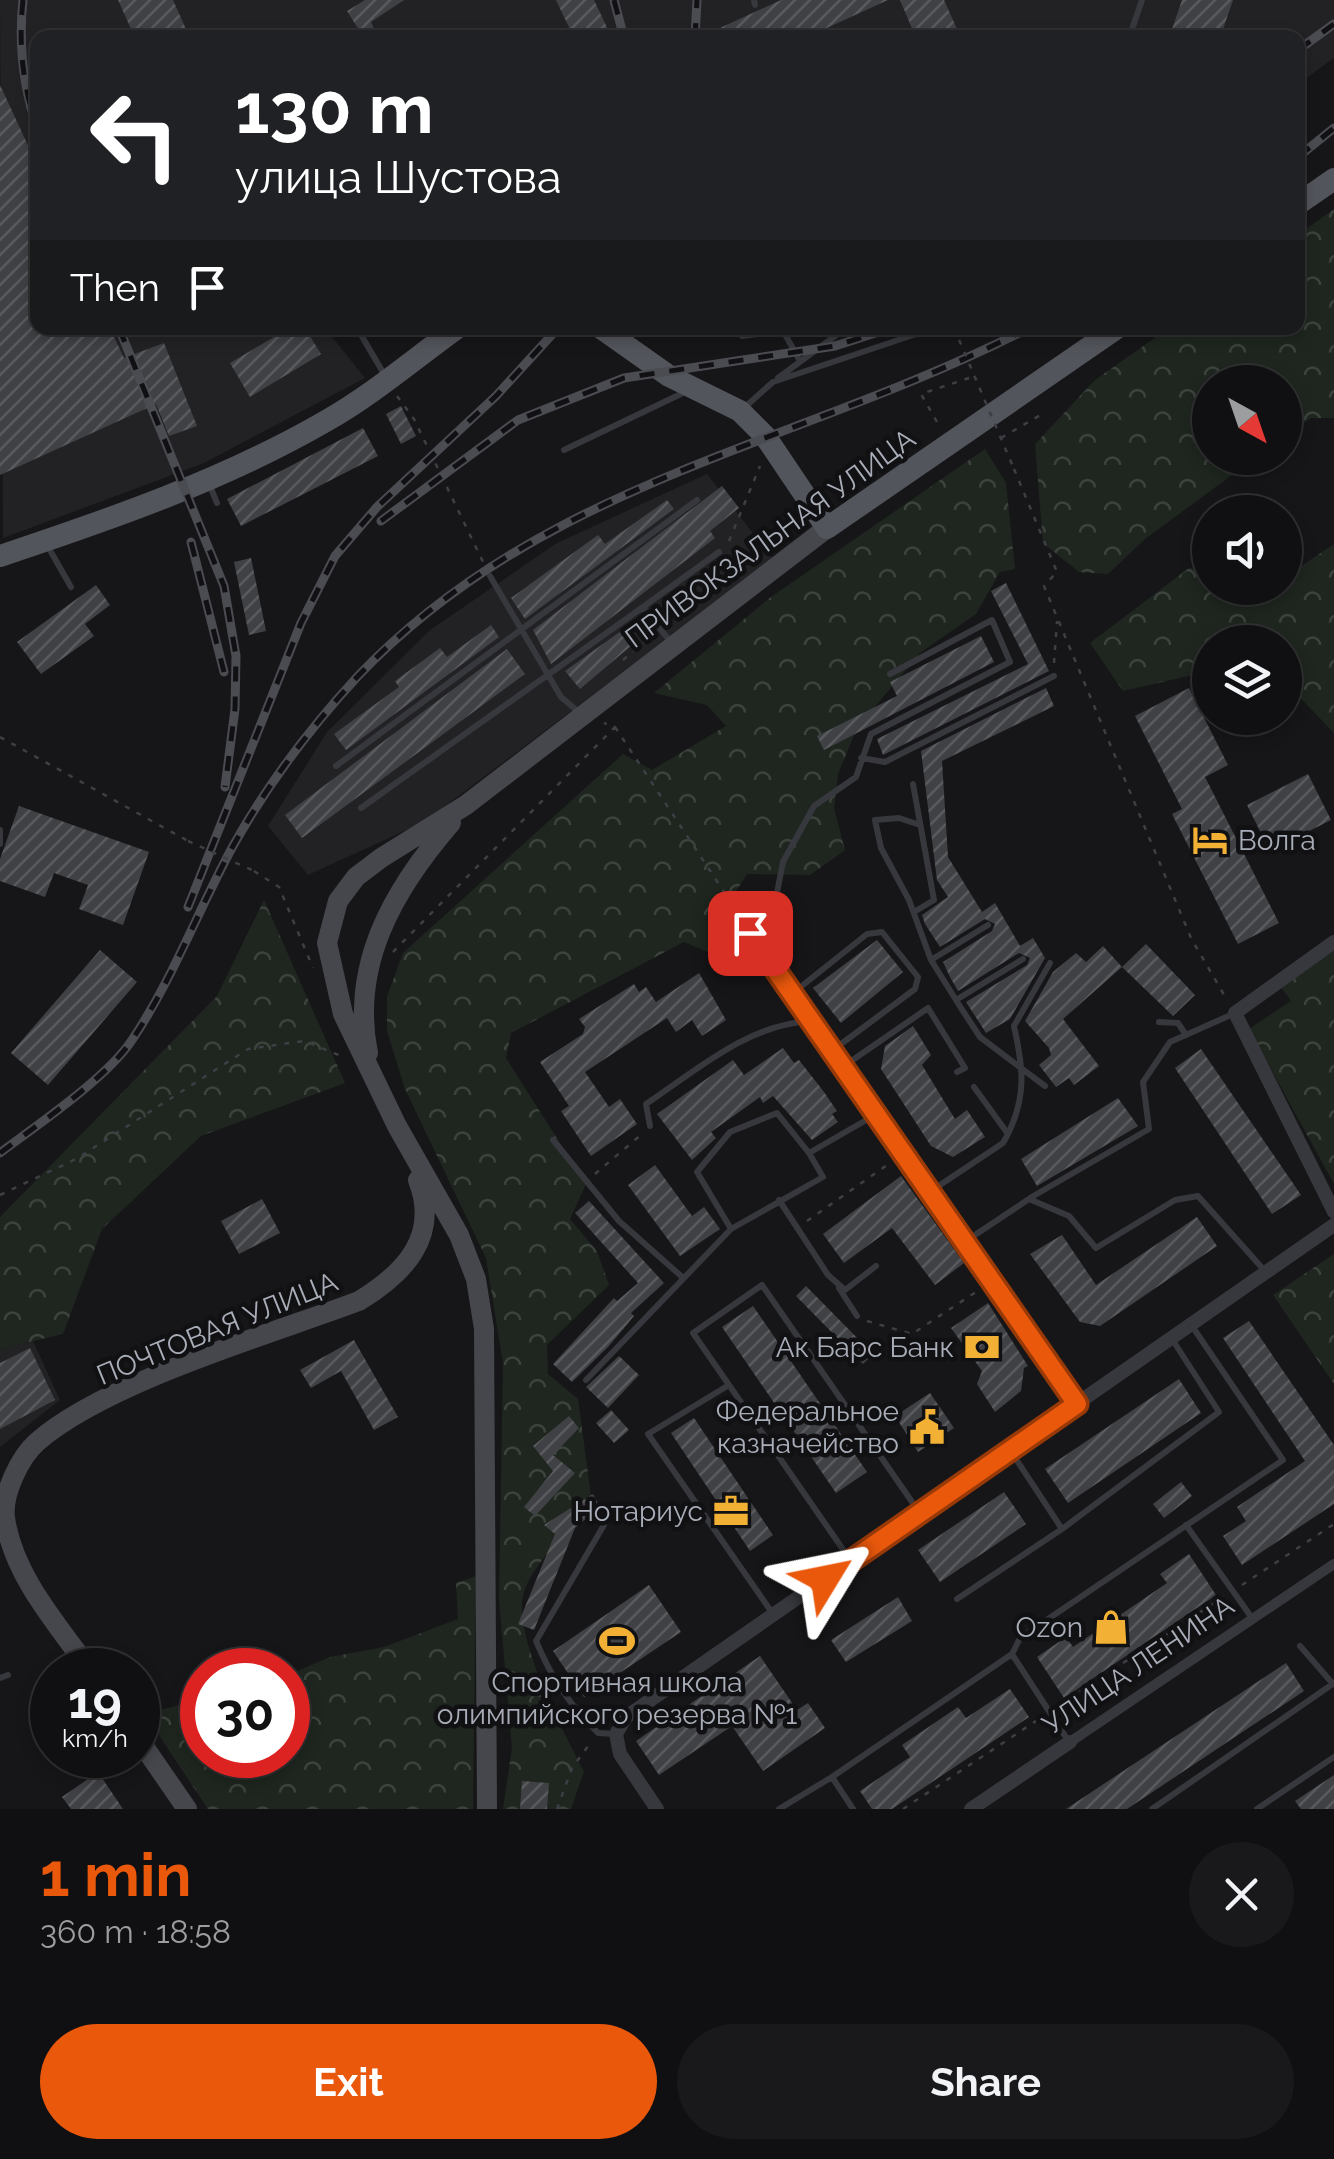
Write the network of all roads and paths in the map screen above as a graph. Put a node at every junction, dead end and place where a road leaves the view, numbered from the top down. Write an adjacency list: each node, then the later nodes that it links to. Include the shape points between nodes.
1 (1142, 0): 2 (lane)
2 (1132, 30)
3 (1334, 179): 4 (main road)
4 (1305, 199)
5 (361, 335): 15 (lane)
6 (448, 335): 15 (main road)
7 (610, 335): 17 (main road)
8 (785, 335): 13 (lane)
9 (836, 335): 13 (lane)
10 (913, 335): 16 (lane)
11 (957, 335): 14 (path, bridge)
12 (1107, 335): 26 (main road, ПРИВОКЗАЛЬНАЯ УЛИЦА)
13 (800, 361): 16 (lane)
14 (975, 376): 20 (path, via 921,394); 21 (path, bridge)
15 (387, 380): 23 (main road, via 329,420); 30 (path, via 414,420)
16 (772, 382): 18 (lane)
17 (694, 388): 18 (main road); 22 (lane)
18 (740, 411): 26 (main road, via 765,436)
19 (1044, 413): 21 (path)
20 (937, 422)
21 (1001, 438): 33 (path, bridge, via 1057,572 1044,586)
22 (564, 450)
23 (208, 480): 25 (lane); 27 (main road)
24 (698, 500): 34 (lane)
25 (217, 504)
26 (827, 528): 35 (main road, ПРИВОКЗАЛЬНАЯ УЛИЦА)
27 (45, 540): 29 (main road); 31 (lane)
28 (719, 552): 32 (lane)
29 (1, 554)
30 (490, 576): 34 (lane)
31 (71, 587)
32 (643, 607): 35 (lane); 37 (lane)
33 (1057, 619): 38 (path); 62 (path, via 1191,938)
34 (521, 633): 37 (lane); 43 (lane)
35 (674, 646): 39 (main road, ПРИВОКЗАЛЬНАЯ УЛИЦА)
36 (890, 674): 42 (lane, via 992,620 1010,662 871,734)
37 (548, 676): 39 (lane, via 560,697); 46 (lane)
38 (1054, 676): 42 (lane, via 885,762)
39 (590, 718): 40 (path); 45 (main road, ПРИВОКЗАЛЬНАЯ УЛИЦА)
40 (615, 727): 52 (path); 54 (path)
41 (0, 738): 59 (path, bridge, via 280,887)
42 (861, 758): 55 (lane, via 856,777 814,806 783,862)
43 (336, 766)
44 (913, 784): 47 (lane)
45 (466, 806): 71 (main road, via 400,891 371,956 361,1006); 71 (main road, via 356,877 329,924 335,987)
46 (361, 808)
47 (920, 825): 50 (lane, via 934,900); 50 (lane, via 875,820 881,848)
48 (0, 830): 49 (lane)
49 (0, 844)
50 (914, 912): 57 (lane)
51 (988, 925): 57 (lane)
52 (750, 933): 55 (street)
53 (1334, 942): 62 (street)
54 (392, 953)
55 (766, 956): 60 (street)
56 (1023, 958): 61 (lane)
57 (931, 960): 61 (lane)
58 (1050, 963): 70 (lane, via 1014,1026)
59 (315, 974)
60 (792, 993): 63 (street); 67 (lane, via 867,934 882,932 918,978 914,989)
61 (956, 1000): 70 (lane, via 980,1037)
62 (1235, 1014): 65 (lane); 86 (street)
63 (812, 1022): 67 (street); 76 (lane, via 780,1023 737,1043 646,1104)
64 (1159, 1022): 65 (lane, via 1178,1024)
65 (1186, 1035): 84 (lane, via 1170,1042 1142,1082 1149,1128)
66 (344, 1044): 83 (path, via 351,1061 304,1041 248,1050 76,1159)
67 (832, 1050): 68 (street)
68 (843, 1066): 69 (lane, via 928,1008 965,1068); 74 (street)
69 (957, 1072)
70 (1025, 1076): 72 (lane); 77 (lane)
71 (374, 1080): 75 (main road)
72 (1045, 1086)
73 (974, 1087): 77 (lane)
74 (876, 1115): 79 (lane); 80 (street)
75 (397, 1126): 103 (main road, ПОЧТОВАЯ УЛИЦА, via 423,1194 425,1228 416,1254 390,1282 128,1389 36,1443); 128 (main road, via 458,1236 476,1279 484,1329)
76 (650, 1126): 81 (path)
77 (1008, 1134): 82 (lane)
78 (552, 1140): 81 (lane)
79 (809, 1153): 85 (lane, via 823,1178); 88 (lane, via 777,1113 730,1132 697,1172)
80 (904, 1154): 82 (street); 89 (path)
81 (586, 1182): 93 (lane)
82 (930, 1192): 90 (street)
83 (0, 1195)
84 (1029, 1199): 90 (lane); 92 (lane, via 1069,1216 1096,1248 1175,1200 1198,1196)
85 (779, 1200): 88 (lane); 89 (lane)
86 (1334, 1212)
87 (1334, 1225): 92 (street)
88 (730, 1228): 93 (lane)
89 (797, 1228): 94 (lane)
90 (965, 1242): 95 (street)
91 (876, 1266): 94 (lane, via 845,1290)
92 (1266, 1272): 97 (street)
93 (681, 1276): 99 (lane)
94 (834, 1281): 96 (lane)
95 (992, 1282): 96 (path, via 912,1334); 101 (street)
96 (857, 1316)
97 (1191, 1324): 98 (street); 107 (lane, via 1283,1460)
98 (1171, 1338): 101 (street); 108 (lane, via 1219,1412)
99 (586, 1380)
100 (729, 1385): 104 (lane, via 693,1333 762,1285); 109 (lane); 113 (lane, via 648,1434)
101 (1077, 1404): 102 (street)
102 (1010, 1450): 104 (street); 108 (lane)
103 (7, 1478): 116 (main road, ПОЧТОВАЯ УЛИЦА, via 4,1512 12,1548)
104 (920, 1513): 109 (street)
105 (1334, 1524): 111 (path)
106 (604, 1525): 120 (lane, via 536,1641 554,1684)
107 (1186, 1526): 111 (lane); 117 (lane, via 1020,1638)
108 (1062, 1529): 112 (lane)
109 (851, 1561): 113 (street)
110 (1334, 1564): 114 (street, УЛИЦА ЛЕНИНА)
111 (1233, 1590): 114 (lane); 119 (path)
112 (956, 1599)
113 (774, 1615): 121 (street, via 626,1717)
114 (1252, 1619): 122 (street, УЛИЦА ЛЕНИНА)
115 (1300, 1646): 118 (lane)
116 (74, 1648)
117 (1012, 1654): 119 (lane); 125 (lane)
118 (1334, 1684): 135 (lane)
119 (1050, 1712): 122 (lane); 133 (path)
120 (598, 1733): 121 (lane); 129 (path, via 572,1768)
121 (616, 1734): 130 (street, via 620,1754)
122 (1070, 1742): 134 (street, УЛИЦА ЛЕНИНА)
123 (1334, 1757): 126 (lane)
124 (160, 1770): 127 (main road)
125 (832, 1777): 131 (lane); 132 (lane)
126 (1269, 1806): 136 (lane)
127 (187, 1809)
128 (487, 1809)
129 (558, 1809)
130 (657, 1809)
131 (779, 1809)
132 (853, 1809)
133 (903, 1809)
134 (971, 1809)
135 (1152, 1809)
136 (1257, 1809)

